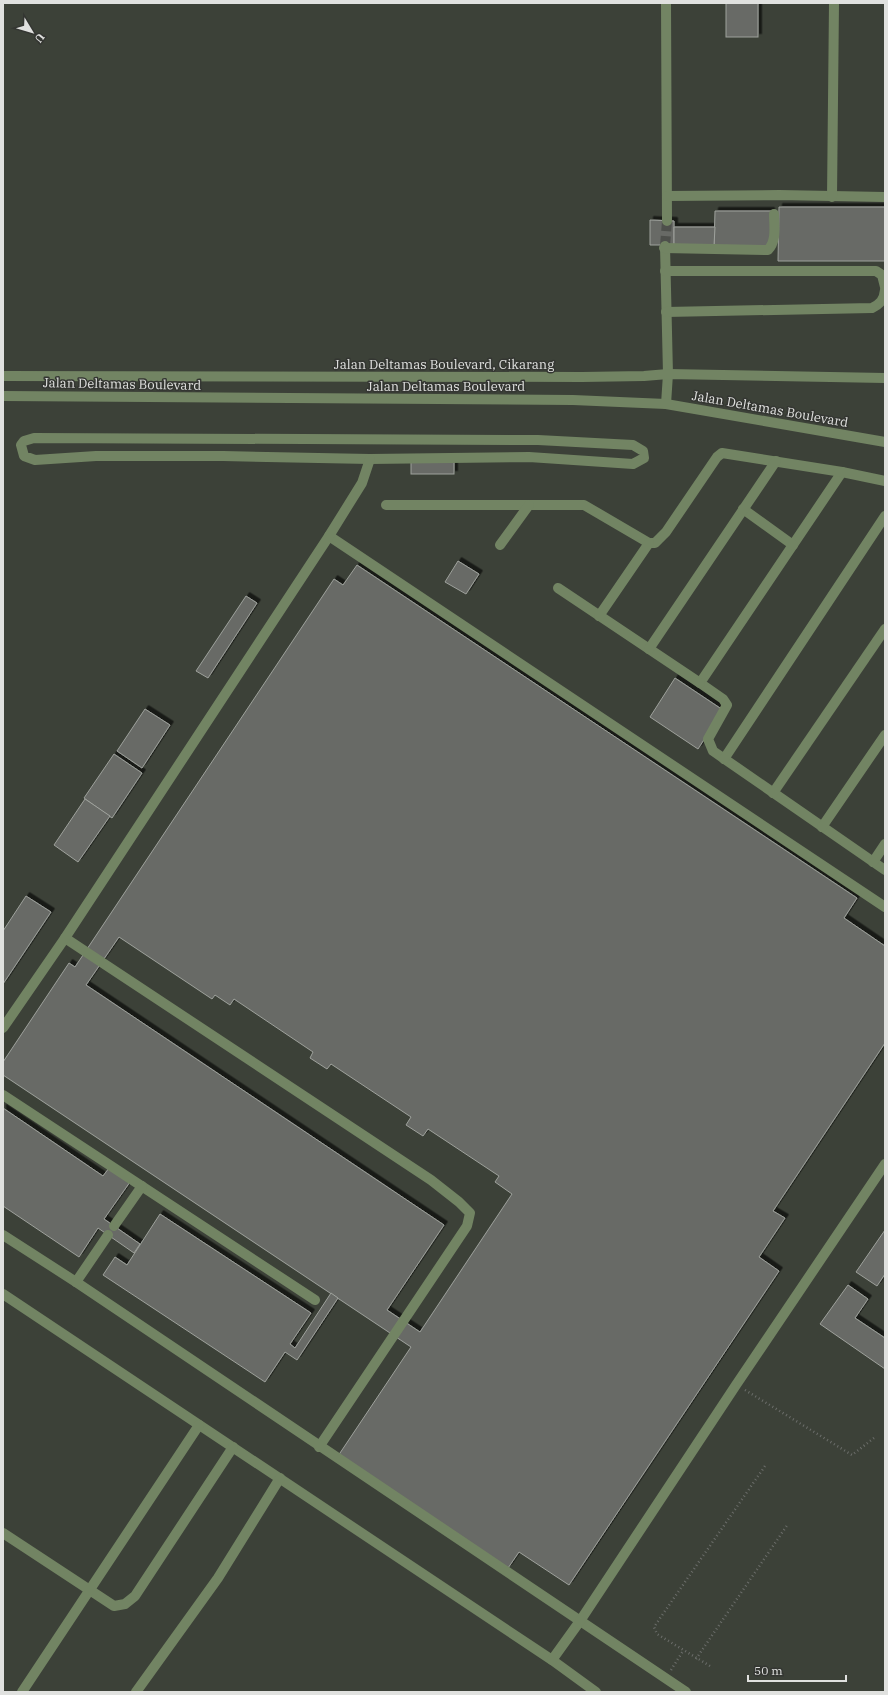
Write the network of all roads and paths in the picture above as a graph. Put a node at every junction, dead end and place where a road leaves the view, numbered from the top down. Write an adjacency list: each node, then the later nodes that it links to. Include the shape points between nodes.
1 (666, 3): 3 (street)
2 (834, 3): 4 (street)
3 (667, 196): 4 (street); 7 (street)
4 (832, 197): 5 (street)
5 (885, 197)
6 (774, 214): 8 (street, via 774,240 768,250 665,247)
7 (666, 221)
8 (665, 271): 9 (street, via 876,271 882,275); 10 (street)
9 (885, 289): 10 (street, via 880,304 872,308)
10 (666, 312): 11 (street)
11 (668, 374): 12 (street, Jalan Deltamas Boulevard, Cikarang, via 598,377); 13 (street, Jalan Deltamas Boulevard, Cikarang); 15 (street)
12 (3, 376)
13 (885, 378)
14 (3, 396): 15 (street, Jalan Deltamas Boulevard, via 550,400)
15 (666, 404): 16 (street, Jalan Deltamas Boulevard)
16 (885, 442)
17 (370, 459): 17 (street, via 96,456 35,460 24,456 21,445 24,441 34,438 538,440 633,445 644,454 642,461 634,464 529,458); 25 (street, via 362,483)
18 (776, 461): 19 (street); 23 (street); 26 (street, via 720,454 661,538 655,543)
19 (842, 472): 20 (street); 28 (street)
20 (885, 481)
21 (386, 505): 22 (street)
22 (529, 505): 26 (street, via 589,506); 27 (street)
23 (743, 509): 28 (street); 32 (street)
24 (885, 516): 35 (street)
25 (329, 536): 41 (street); 42 (street)
26 (649, 543): 30 (street)
27 (500, 545)
28 (793, 545): 33 (street)
29 (558, 588): 30 (street)
30 (599, 616): 32 (street)
31 (885, 629): 36 (street)
32 (649, 649): 33 (street)
33 (700, 683): 35 (street, via 726,703 726,708 708,739 713,751)
34 (885, 735): 37 (street)
35 (724, 759): 36 (street)
36 (773, 793): 37 (street)
37 (822, 827): 39 (street)
38 (885, 844): 39 (street)
39 (873, 862): 40 (street)
40 (885, 870)
41 (885, 907)
42 (65, 938): 43 (street); 56 (street, via 431,1180 470,1213 467,1226)
43 (3, 1028)
44 (3, 1095): 46 (street)
45 (885, 1164): 53 (street)
46 (142, 1186): 47 (street); 52 (street)
47 (114, 1226)
48 (3, 1235): 50 (street)
49 (108, 1235): 50 (street)
50 (76, 1282): 56 (street)
51 (3, 1294): 54 (street)
52 (314, 1300)
53 (736, 1384): 55 (path, via 852,1455); 63 (street)
54 (199, 1425): 57 (street); 62 (street)
55 (874, 1438)
56 (319, 1447): 63 (street)
57 (230, 1452): 59 (street); 62 (street, via 135,1596 125,1604 114,1606)
58 (765, 1466): 64 (path, via 654,1628 657,1634)
59 (280, 1478): 66 (street); 70 (street, via 218,1578)
60 (788, 1524): 65 (path)
61 (3, 1533): 62 (street)
62 (90, 1590): 69 (street)
63 (580, 1621): 66 (street); 68 (street)
64 (683, 1650): 65 (path); 68 (path)
65 (696, 1658): 67 (path)
66 (552, 1660): 71 (street)
67 (710, 1666)
68 (666, 1678): 72 (street)
69 (22, 1692)
70 (136, 1692)
71 (596, 1692)
72 (686, 1692)

